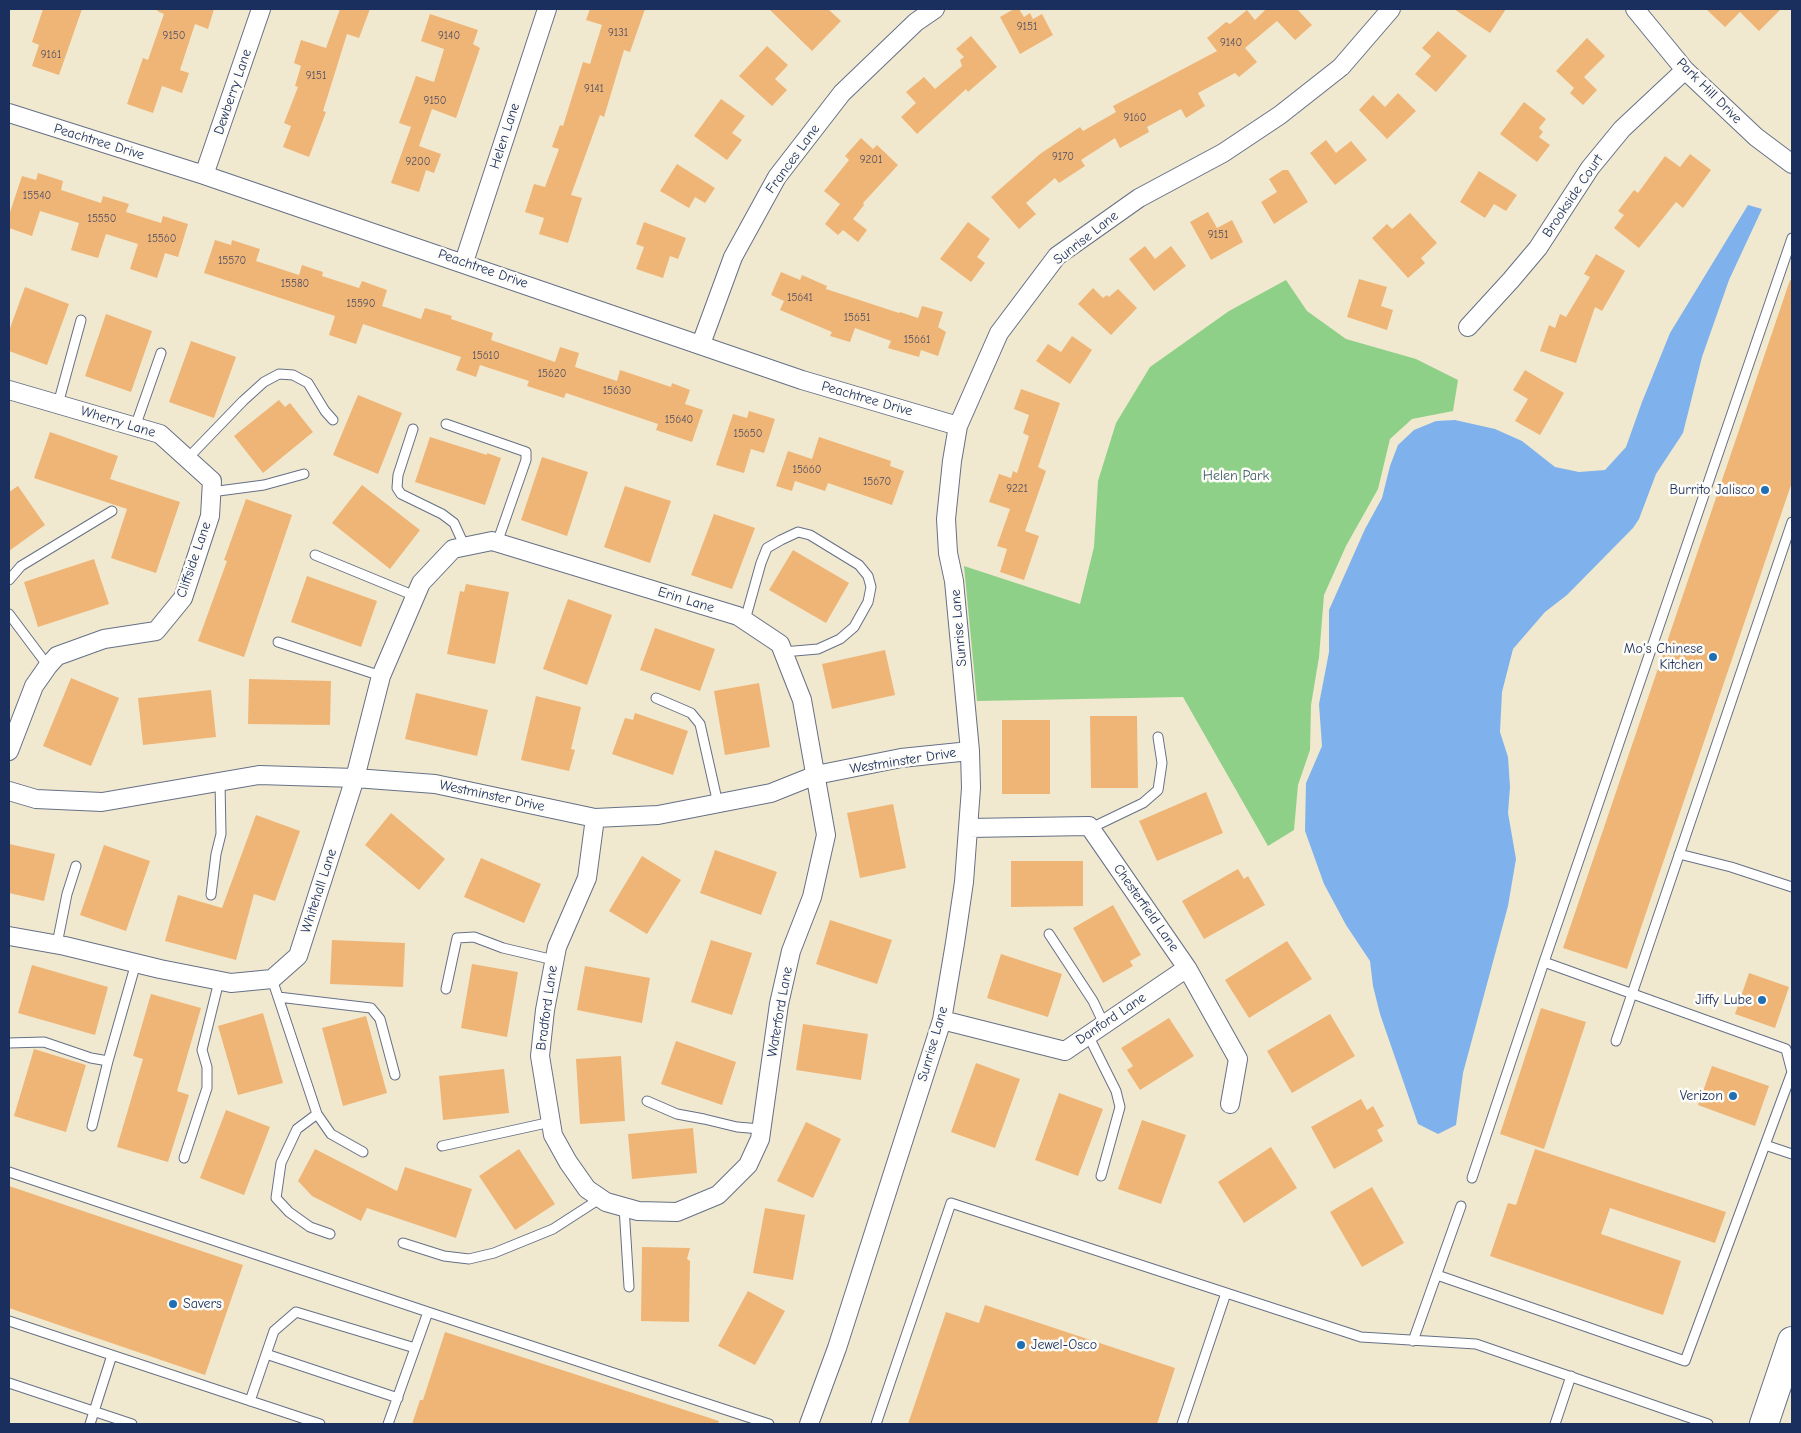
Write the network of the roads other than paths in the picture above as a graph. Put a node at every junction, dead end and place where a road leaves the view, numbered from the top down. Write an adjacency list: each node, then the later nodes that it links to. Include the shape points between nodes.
1 (261, 9): 9 (street, Dewberry Lane)
2 (547, 9): 11 (street, Helen Lane)
3 (935, 9): 14 (street, Frances Lane, via 916,22 842,93 776,177 733,257)
4 (1391, 9): 20 (street, Sunrise Lane, via 1342,67 1280,115 1223,153 1139,198 1058,256 999,333)
5 (1635, 9): 6 (street, Park Hill Drive)
6 (1685, 70): 8 (street, Park Hill Drive, via 1756,137); 13 (street, Brookside Court, via 1622,129 1590,168 1538,248)
7 (9, 113): 9 (street, Peachtree Drive)
8 (1792, 164)
9 (204, 174): 11 (street, Peachtree Drive)
10 (1792, 238): 59 (lane)
11 (464, 262): 14 (street, Peachtree Drive)
12 (81, 320): 17 (lane)
13 (1468, 327)
14 (700, 344): 20 (street, Peachtree Drive, via 802,380)
15 (161, 353): 21 (lane)
16 (9, 390): 17 (street, Wherry Lane)
17 (58, 404): 21 (street, Wherry Lane)
18 (333, 420): 23 (lane, via 308,383 293,375 279,374 264,382 243,401)
19 (446, 424): 28 (lane, via 526,452)
20 (958, 426): 42 (street, Sunrise Lane, via 946,519)
21 (135, 427): 23 (street, Wherry Lane, via 160,434)
22 (413, 430): 29 (lane, via 397,488 401,494 454,523)
23 (187, 459): 25 (street, Wherry Lane)
24 (304, 474): 25 (lane, via 264,486)
25 (211, 487): 37 (street, Cliffside Lane, via 210,516 184,598 156,631 104,639 56,656)
26 (112, 511): 31 (lane, via 21,566)
27 (1792, 522): 51 (lane)
28 (497, 543): 29 (street, Erin Lane); 34 (street, Erin Lane)
29 (459, 548): 32 (street, Whitehall Lane, via 421,583)
30 (315, 555): 32 (lane)
31 (9, 580)
32 (415, 596): 38 (street, Whitehall Lane)
33 (9, 614): 37 (lane)
34 (745, 620): 36 (street, Erin Lane, via 780,644); 36 (lane, via 767,548 781,540 798,532 810,535 859,565 872,587 868,602 854,627 840,639 818,649)
35 (278, 642): 38 (lane)
36 (784, 652): 43 (street, Erin Lane, via 802,700)
37 (48, 666): 41 (street, Cliffside Lane, via 34,686)
38 (381, 676): 44 (street, Whitehall Lane)
39 (656, 698): 47 (lane, via 691,713 700,724)
40 (1158, 737): 50 (lane, via 1162,763 1158,790 1136,807)
41 (9, 751)
42 (970, 751): 43 (street, Westminster Drive, via 901,758); 49 (street, Sunrise Lane)
43 (816, 776): 47 (street, Westminster Drive, via 771,793); 79 (street, Waterford Lane, via 826,835 812,897 791,951 781,995)
44 (355, 778): 45 (street, Westminster Drive, via 259,775); 48 (street, Westminster Drive, via 436,784); 62 (street, Whitehall Lane, via 298,956)
45 (220, 782): 46 (street, Westminster Drive, via 102,802 36,800); 54 (lane, via 221,834)
46 (9, 791)
47 (718, 804): 48 (street, Westminster Drive, via 658,816)
48 (595, 818): 58 (street, Bradford Lane, via 588,878)
49 (968, 828): 50 (street); 67 (street, Sunrise Lane)
50 (1091, 828): 61 (street, Chesterfield Lane)
51 (1679, 854): 53 (lane); 65 (lane)
52 (76, 866): 57 (lane)
53 (1792, 887)
54 (210, 895)
55 (1049, 934): 68 (lane, via 1093,1001)
56 (9, 936): 57 (street)
57 (57, 944): 60 (street)
58 (554, 960): 64 (lane, via 503,948 474,937 457,938); 77 (street, Bradford Lane, via 540,1056)
59 (1544, 962): 65 (lane); 87 (lane)
60 (136, 963): 63 (street); 72 (lane)
61 (1188, 968): 68 (street, Danford Lane); 75 (street, Chesterfield Lane, via 1238,1059)
62 (272, 979): 63 (street); 66 (lane)
63 (219, 981): 84 (lane, via 202,1050 207,1067 207,1088)
64 (446, 990)
65 (1631, 994): 70 (lane); 80 (lane, via 1786,1049 1792,1072)
66 (278, 997): 73 (lane, via 371,1008 380,1018); 76 (lane)
67 (942, 1020): 69 (street, Danford Lane, via 1065,1051); 115 (street, Sunrise Lane, via 843,1329)
68 (1104, 1024): 69 (street, Danford Lane)
69 (1088, 1035): 86 (lane, via 1116,1091 1120,1107)
70 (1616, 1041)
71 (9, 1042): 72 (lane, via 44,1042)
72 (108, 1061): 78 (lane)
73 (395, 1075)
74 (647, 1101): 79 (lane, via 678,1114 736,1127)
75 (1230, 1104)
76 (317, 1114): 82 (lane, via 331,1134); 92 (lane, via 297,1129 281,1163 276,1198 310,1227)
77 (551, 1122): 81 (lane); 88 (street, Bradford Lane, via 553,1135 568,1162 587,1189)
78 (92, 1126)
79 (762, 1129): 91 (street, Waterford Lane, via 748,1165 718,1195)
80 (1765, 1145): 83 (lane); 94 (lane, via 1685,1361)
81 (442, 1146)
82 (362, 1152)
83 (1792, 1154)
84 (184, 1158)
85 (9, 1172): 97 (lane)
86 (1101, 1176)
87 (1472, 1178)
88 (601, 1198): 90 (street, Bradford Lane); 93 (lane, via 553,1229 494,1253 469,1259 444,1256)
89 (1461, 1206): 94 (lane)
90 (624, 1207): 91 (street, Bradford Lane, via 638,1211); 95 (lane)
91 (677, 1212)
92 (330, 1234)
93 (403, 1243)
94 (1437, 1275): 99 (lane)
95 (629, 1287)
96 (1226, 1293): 99 (lane, via 1361,1337); 116 (lane, via 951,1203); 117 (lane)
97 (428, 1312): 101 (lane); 109 (lane)
98 (9, 1321): 103 (lane)
99 (1413, 1341): 104 (lane, via 1476,1344)
100 (1792, 1341): 120 (main road)
101 (415, 1348): 102 (lane, via 296,1312 274,1332); 106 (lane)
102 (266, 1354): 106 (lane); 107 (lane)
103 (112, 1355): 107 (lane); 108 (lane)
104 (1572, 1376): 118 (lane); 119 (lane)
105 (9, 1383): 108 (lane)
106 (398, 1398): 113 (lane)
107 (250, 1401): 112 (lane)
108 (94, 1412): 110 (lane); 111 (lane)
109 (746, 1421): 114 (lane)
110 (90, 1424)
111 (132, 1424)
112 (320, 1424)
113 (388, 1424)
114 (769, 1424)
115 (809, 1424)
116 (876, 1424)
117 (1182, 1424)
118 (1556, 1424)
119 (1708, 1424)
120 (1764, 1424)

